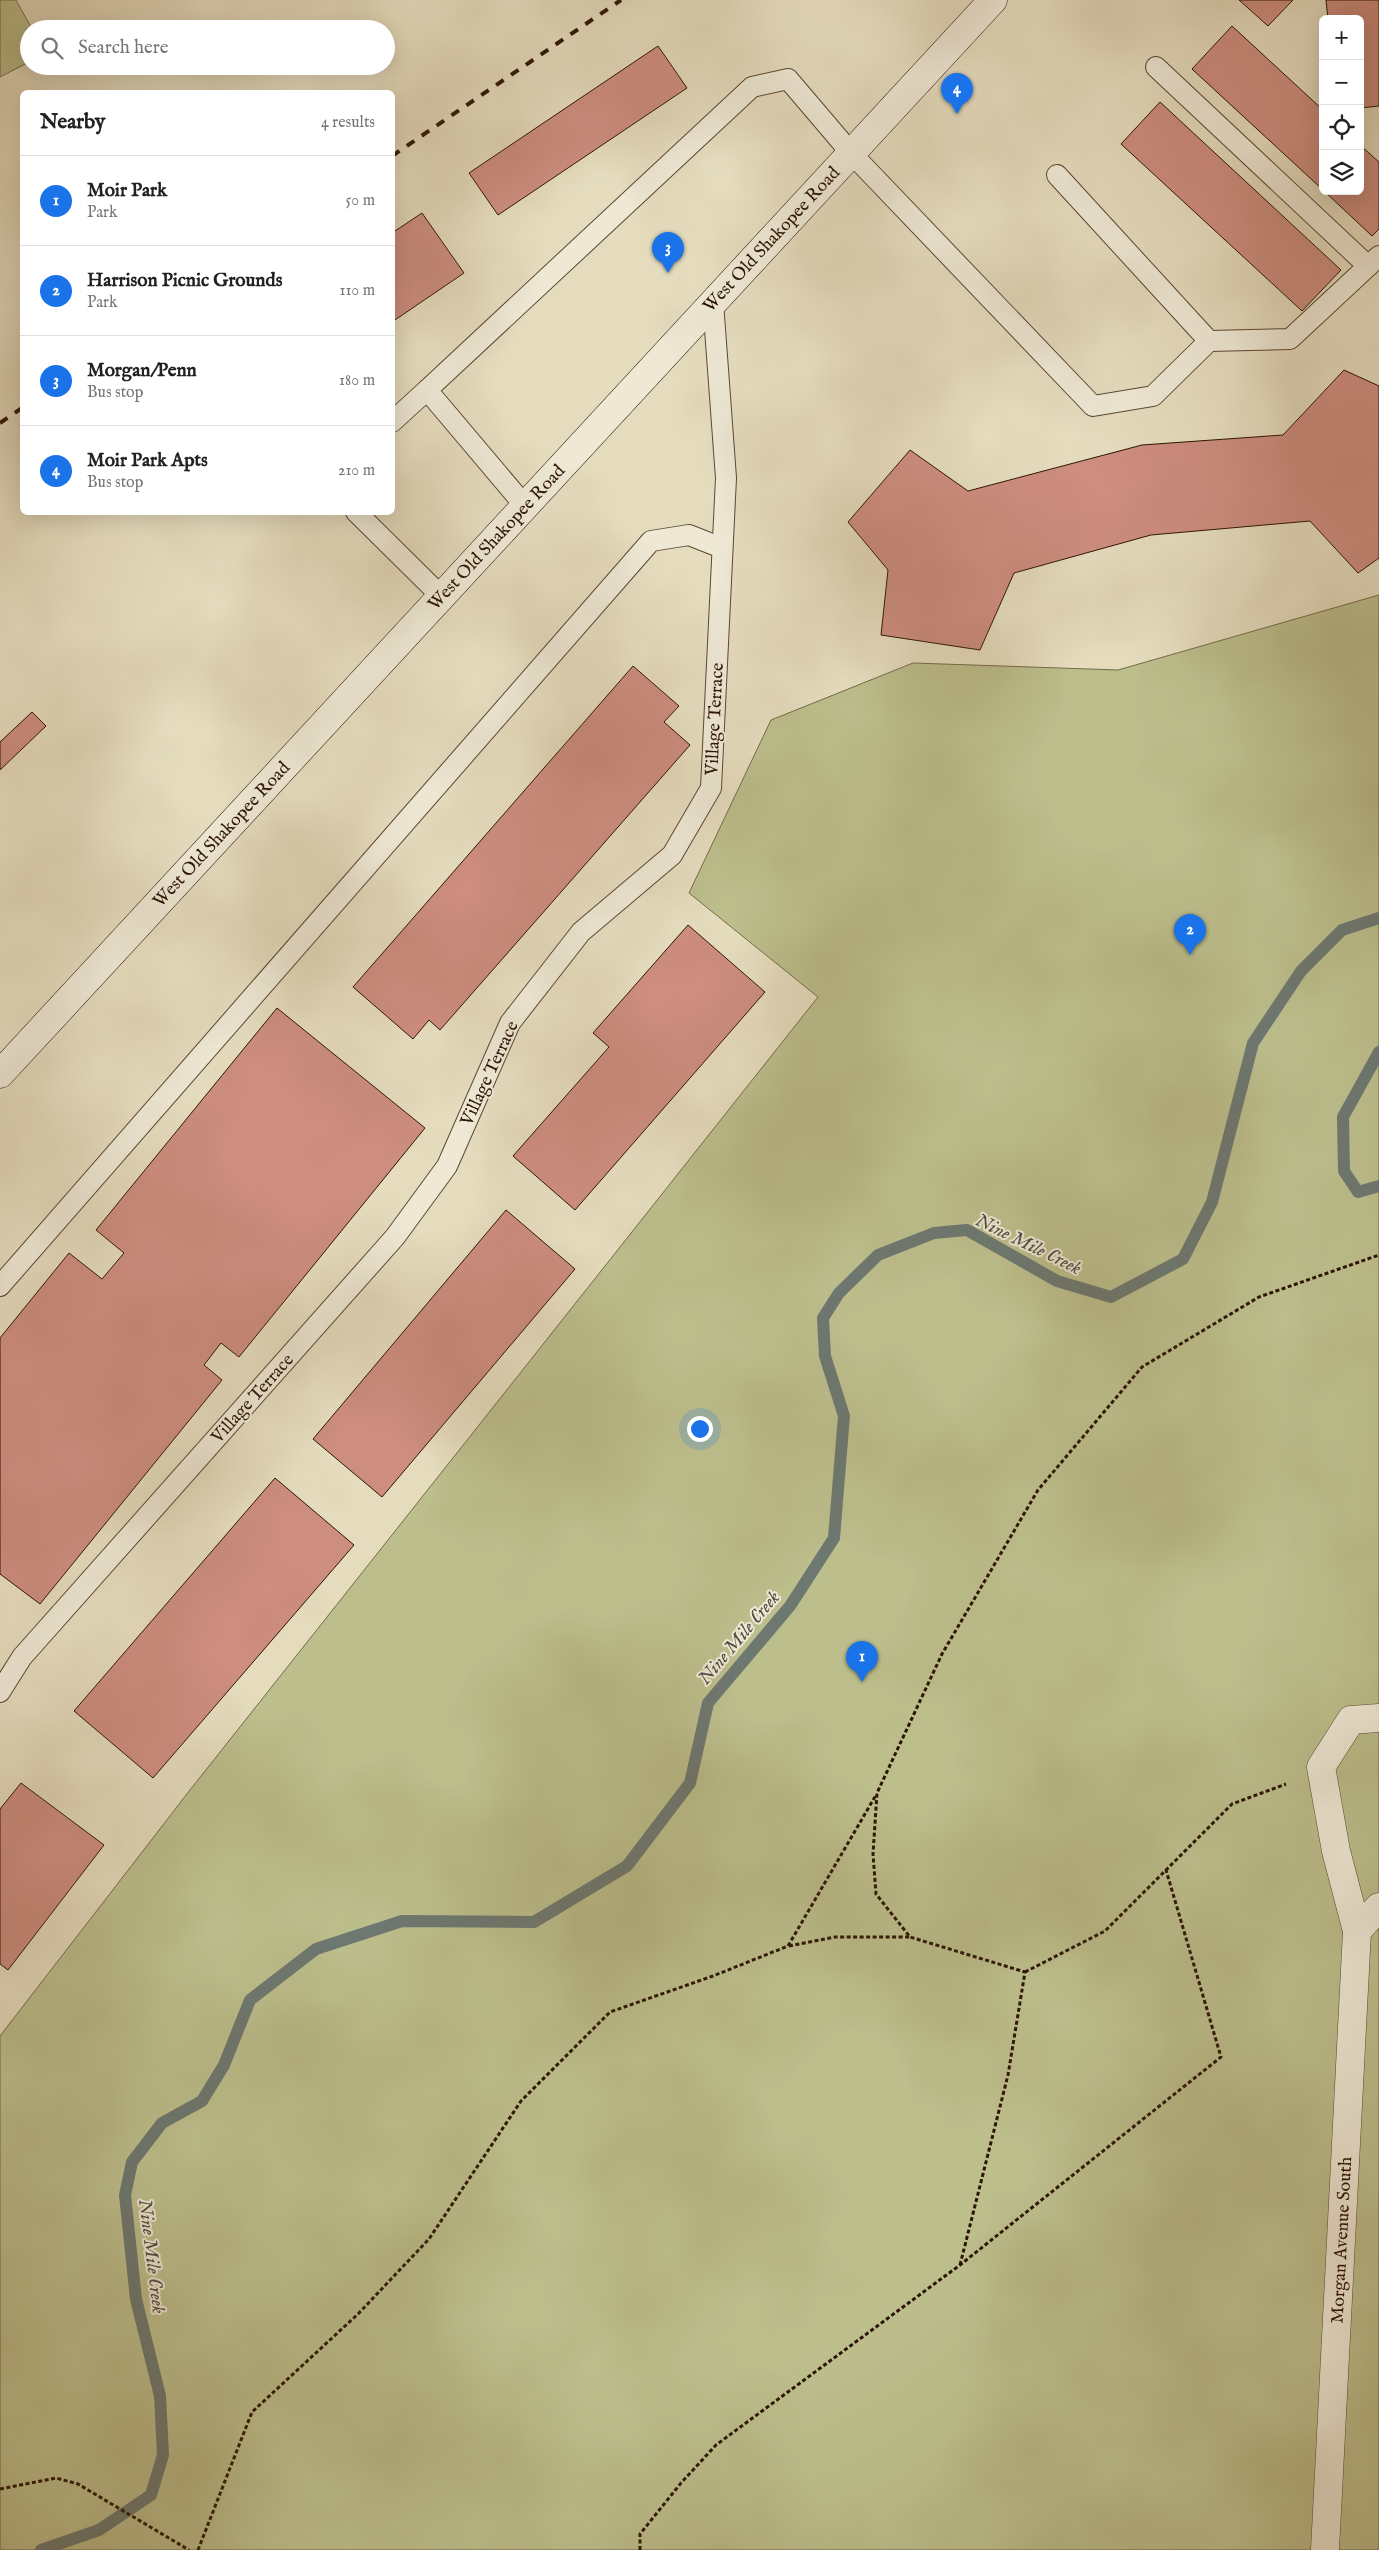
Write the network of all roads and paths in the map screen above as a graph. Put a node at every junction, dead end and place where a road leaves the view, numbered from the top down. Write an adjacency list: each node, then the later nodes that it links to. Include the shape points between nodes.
1 (993, 0): 3 (main road, West Old Shakopee Road)
2 (1156, 67): 5 (lane)
3 (852, 153): 6 (main road, West Old Shakopee Road); 7 (lane, via 1093,406 1153,396); 8 (lane, via 788,79 752,87)
4 (1057, 175): 7 (lane)
5 (1374, 261): 7 (lane, via 1290,340)
6 (713, 302): 10 (main road, West Old Shakopee Road); 12 (lane, Village Terrace, via 726,478)
7 (1209, 341)
8 (427, 390): 9 (lane); 10 (lane)
9 (395, 419)
10 (525, 506): 13 (main road, West Old Shakopee Road)
11 (359, 515): 13 (lane)
12 (722, 548): 16 (lane, via 688,534 651,541); 17 (lane, Village Terrace, via 711,788 672,855 582,932 510,1023 447,1166 394,1237)
13 (441, 596): 14 (main road, West Old Shakopee Road)
14 (0, 1074)
15 (1379, 1256): 20 (path, via 1259,1297 1142,1366 1038,1490 942,1654)
16 (0, 1286)
17 (2, 1679)
18 (1379, 1718): 19 (main road, via 1351,1720)
19 (1321, 1767): 21 (path, via 1232,1804); 23 (main road, Morgan Avenue South, via 1336,1851)
20 (876, 1793): 24 (path, via 876,1894); 25 (path)
21 (1166, 1870): 26 (path, via 1105,1931); 27 (path, via 1221,2057)
22 (1379, 1907): 23 (main road)
23 (1357, 1931): 32 (main road, Morgan Avenue South)
24 (910, 1937): 25 (path, via 834,1936); 26 (path)
25 (788, 1946): 30 (path, via 610,2012 521,2101 429,2239 358,2314 252,2412)
26 (1025, 1972): 27 (path, via 1008,2075)
27 (960, 2265): 31 (path, via 716,2445 640,2534)
28 (0, 2489): 29 (path, via 56,2478 78,2484)
29 (189, 2550)
30 (198, 2550)
31 (640, 2550)
32 (1325, 2550)

